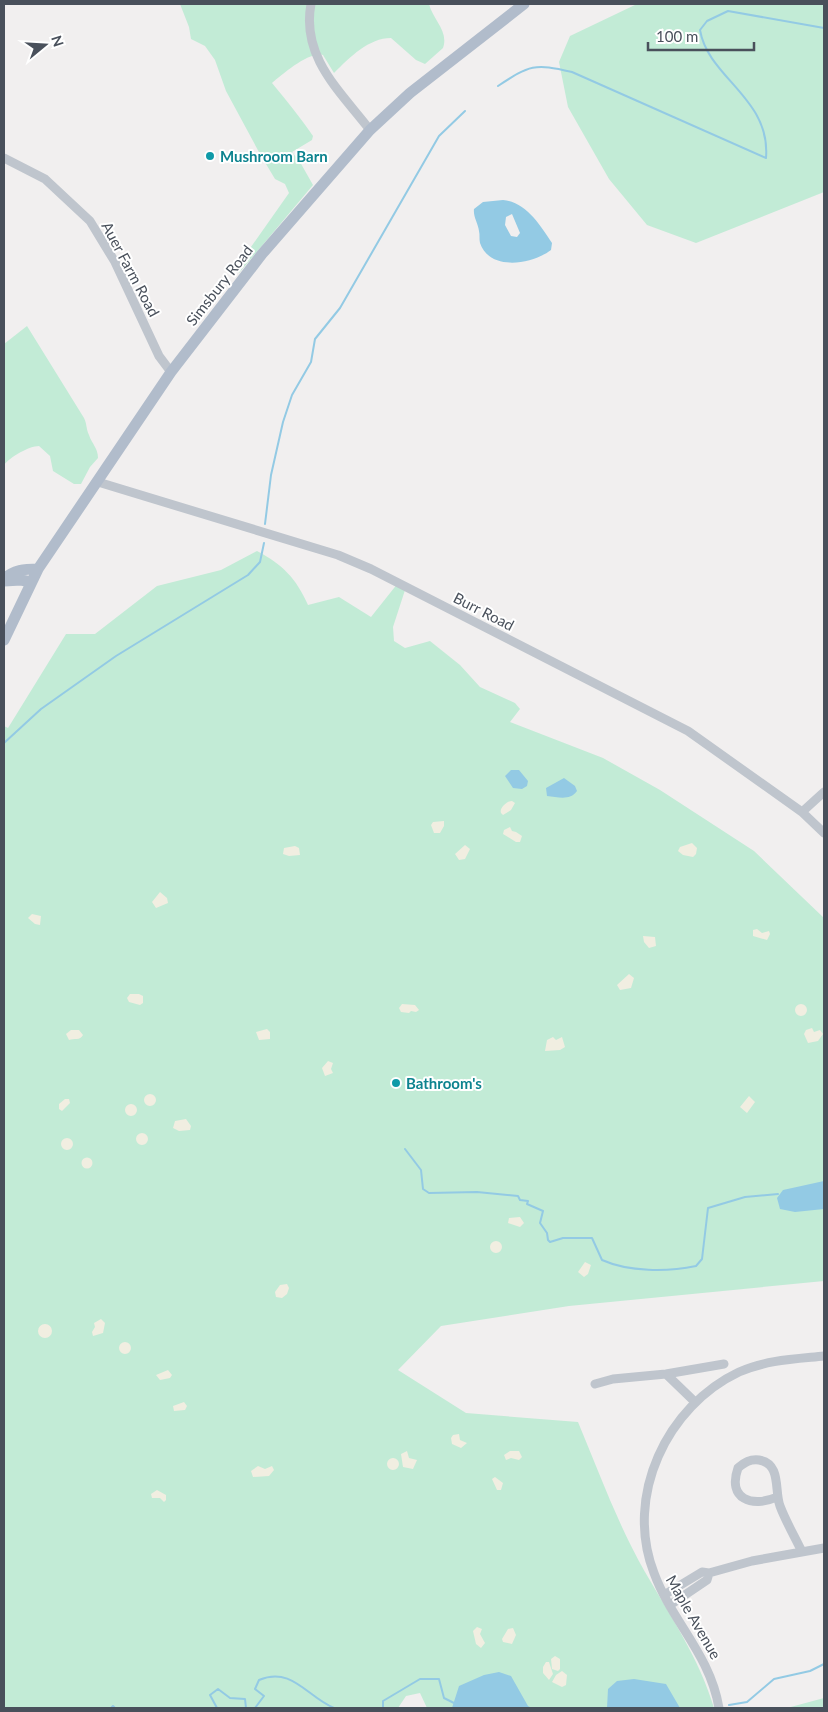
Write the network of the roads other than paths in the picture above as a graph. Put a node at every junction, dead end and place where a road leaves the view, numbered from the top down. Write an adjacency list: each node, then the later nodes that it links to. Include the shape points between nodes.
1 (311, 4): 3 (street, via 309,31 312,48 321,66)
2 (524, 4): 3 (main road, Simsbury Road, via 410,93)
3 (370, 130): 5 (main road, Simsbury Road, via 262,254)
4 (4, 158): 5 (street, Auer Farm Road, via 45,179 77,206 90,222 115,262 159,356)
5 (170, 372): 6 (main road, Simsbury Road)
6 (98, 482): 7 (main road, Simsbury Road); 12 (street, Burr Road, via 338,555 371,569 688,731)
7 (38, 568): 8 (main road, via 11,572); 9 (main road, Simsbury Road)
8 (4, 580): 9 (main road)
9 (31, 582): 10 (main road, Simsbury Road)
10 (4, 640)
11 (824, 792): 12 (street)
12 (802, 812): 13 (street, Burr Road)
13 (824, 833)
14 (824, 1356): 18 (street, Maple Avenue, via 760,1364 719,1384)
15 (724, 1364): 16 (street)
16 (666, 1374): 17 (street); 18 (street)
17 (594, 1384)
18 (695, 1402): 23 (street, Maple Avenue, via 672,1430 654,1465 648,1488 645,1511 647,1542 653,1572)
19 (777, 1497): 19 (street, via 775,1474 770,1465 752,1460 738,1468 735,1485 745,1500 764,1501); 21 (street)
20 (824, 1548): 21 (street)
21 (802, 1552): 22 (street)
22 (709, 1573): 23 (street, via 702,1572); 24 (street, via 707,1580)
23 (664, 1595): 24 (street, Maple Avenue)
24 (670, 1605): 25 (street, Maple Avenue, via 707,1666)
25 (719, 1708)

